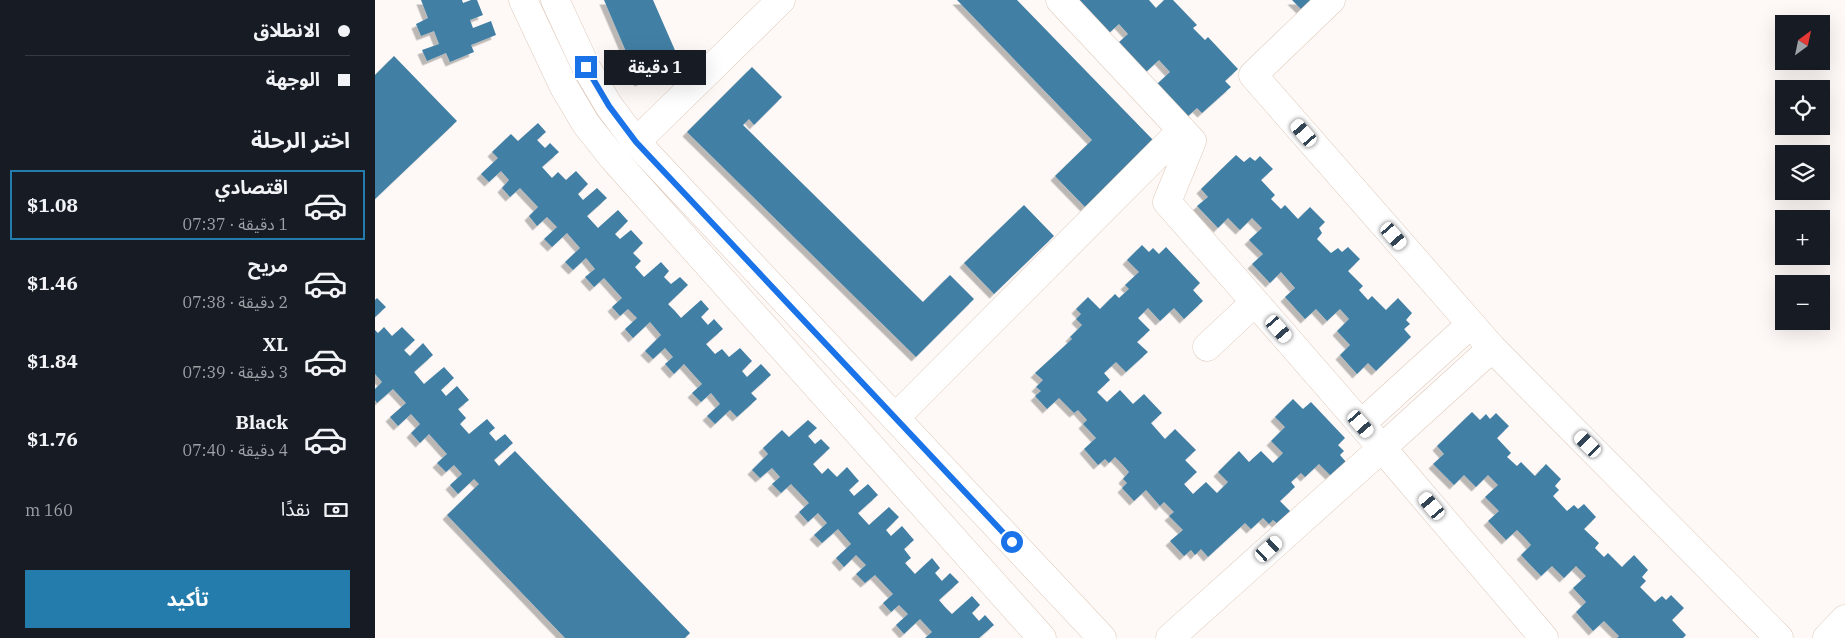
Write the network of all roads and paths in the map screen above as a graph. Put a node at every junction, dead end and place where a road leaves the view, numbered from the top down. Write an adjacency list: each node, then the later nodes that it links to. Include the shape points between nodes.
1 (523, 0): 16 (street, via 564,87 613,158)
2 (555, 0): 7 (street, via 586,67)
3 (781, 0): 7 (street)
4 (1060, 0): 6 (street)
5 (1331, 0): 9 (street, via 1253,75)
6 (1182, 130): 8 (street, via 1192,141 1167,202); 12 (street)
7 (636, 142): 12 (street)
8 (1255, 302): 10 (street); 13 (street)
9 (1471, 324): 11 (street); 13 (street)
10 (1207, 347)
11 (1492, 348): 14 (street); 20 (street)
12 (895, 418): 17 (street)
13 (1361, 424): 14 (street)
14 (1382, 448): 18 (street); 19 (street)
15 (1845, 619): 21 (street)
16 (1042, 638)
17 (1102, 638)
18 (1170, 638)
19 (1544, 638)
20 (1779, 638)
21 (1827, 638)

